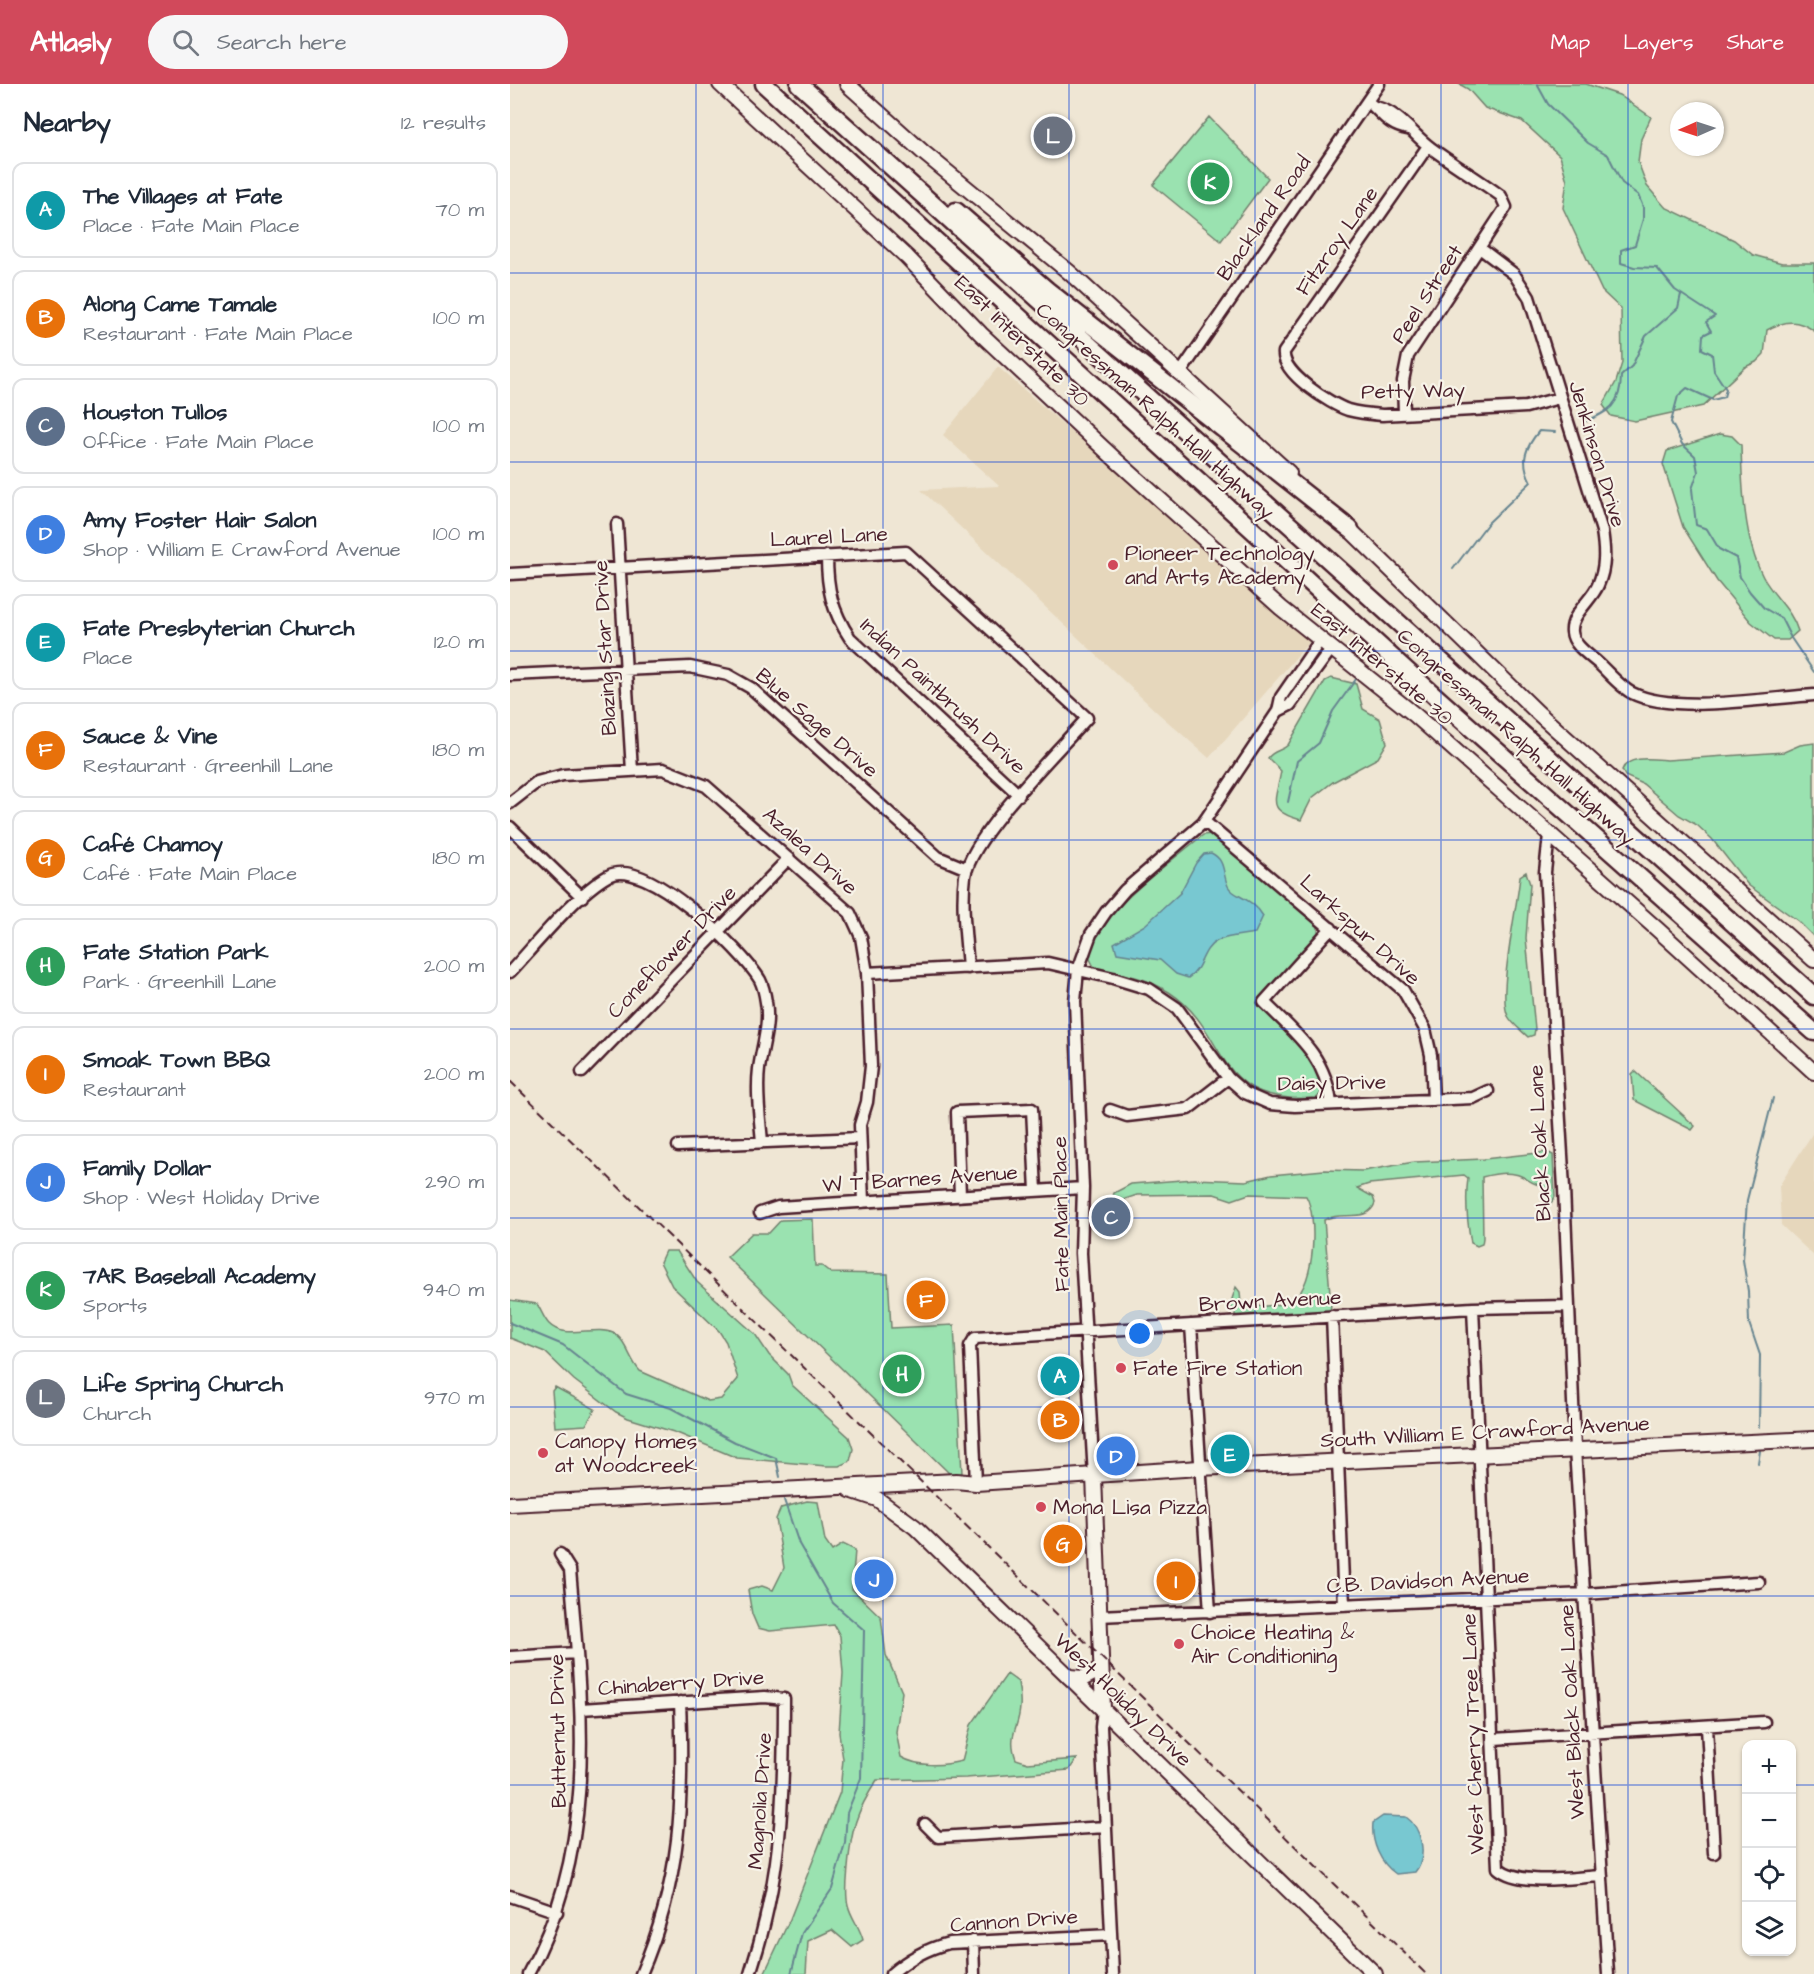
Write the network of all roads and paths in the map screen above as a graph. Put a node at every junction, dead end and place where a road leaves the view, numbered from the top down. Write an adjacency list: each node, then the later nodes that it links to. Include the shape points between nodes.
1 (720, 84): 19 (main road, East Interstate 30, via 907,257 981,334 1091,437 1281,608)
2 (764, 84): 40 (highway, Congressman Ralph Hall Highway, via 1398,663)
3 (799, 84): 39 (highway, Congressman Ralph Hall Highway)
4 (808, 84): 15 (highway, via 1047,290)
5 (847, 84): 11 (main road, via 1069,272)
6 (1379, 84): 7 (street, Blackland Road)
7 (1371, 104): 8 (street, via 1401,120); 11 (street, Blackland Road)
8 (1428, 146): 9 (street, Peel Street, via 1505,203 1504,214); 10 (street, Fitzroy Lane, via 1284,352)
9 (1481, 249): 12 (street, Jenkinson Drive, via 1514,274 1529,297); 13 (street, Peel Street, via 1408,356 1403,381)
10 (1284, 360): 13 (street, Petty Way, via 1298,377 1342,408 1362,413)
11 (1180, 372): 15 (main road)
12 (1559, 398): 13 (street, Petty Way, via 1526,407); 22 (street, Jenkinson Drive, via 1604,546 1599,585 1572,624 1576,643 1630,693 1654,701 1686,703)
13 (1404, 413)
14 (617, 524): 17 (street, Blazing Star Drive)
15 (1350, 529): 34 (main road, via 1538,713)
16 (827, 556): 17 (street, Laurel Lane); 24 (street, Indian Paintbrush Drive, via 829,596 836,617 850,638); 24 (street, Laurel Lane, via 906,552 1087,718)
17 (620, 568): 18 (street, Laurel Lane); 20 (street, Blazing Star Drive)
18 (510, 574)
19 (1326, 643): 26 (street, Fate Main Place, via 1281,697 1278,711); 28 (main road, East Interstate 30)
20 (626, 670): 21 (street, Blue Sage Drive); 23 (street, Blazing Star Drive); 30 (street, Blue Sage Drive, via 707,668 751,688 938,856)
21 (510, 675)
22 (1814, 695)
23 (632, 771): 25 (street, Azalea Drive, via 563,775 537,782); 29 (street, Azalea Drive, via 663,769 706,786)
24 (1020, 795): 30 (street, via 977,844)
25 (510, 802)
26 (1204, 821): 32 (street, Larkspur Drive); 36 (street, Fate Main Place, via 1125,890 1106,912 1091,934)
27 (510, 827): 31 (street)
28 (1549, 835): 42 (main road, East Interstate 30); 56 (street, Black Oak Lane, via 1545,872)
29 (789, 858): 33 (street, Coneflower Drive); 38 (street, Azalea Drive, via 850,913 861,937)
30 (967, 869): 35 (street, via 963,900)
31 (582, 897): 33 (street, via 608,876 632,876 670,893); 37 (street)
32 (1331, 928): 45 (street, Larkspur Drive, via 1403,990 1415,1008 1431,1055); 46 (street, via 1264,1002 1312,1051 1329,1083)
33 (718, 931): 41 (street, Coneflower Drive); 49 (street, via 746,960 761,982 766,1001 768,1023 759,1078)
34 (1814, 960)
35 (968, 968): 36 (street, Daisy Drive, via 1048,963); 38 (street, Daisy Drive)
36 (1078, 970): 43 (street, Daisy Drive, via 1149,989 1177,1008); 51 (street, Fate Main Place, via 1075,1000)
37 (510, 972)
38 (867, 973): 48 (street, Azalea Drive, via 871,1066)
39 (1814, 996)
40 (1814, 1032)
41 (582, 1072)
42 (1814, 1072)
43 (1228, 1078): 46 (street, Daisy Drive, via 1245,1093 1270,1104); 47 (street, via 1188,1109 1127,1116)
44 (1488, 1091): 45 (street, Daisy Drive, via 1473,1098)
45 (1433, 1100): 46 (street, Daisy Drive)
46 (1331, 1104)
47 (1110, 1110)
48 (861, 1138): 49 (street); 54 (street, Azalea Drive)
49 (762, 1142): 50 (street)
50 (678, 1146)
51 (1083, 1188): 52 (street, W T Barnes Avenue); 60 (street, Fate Main Place)
52 (1036, 1191): 53 (street, W T Barnes Avenue); 53 (street, via 1032,1109 957,1112)
53 (960, 1196): 54 (street, W T Barnes Avenue)
54 (863, 1202): 55 (street, W T Barnes Avenue, via 778,1207)
55 (760, 1213)
56 (1567, 1306): 57 (street, Brown Avenue); 62 (street, Black Oak Lane)
57 (1473, 1308): 58 (street, Brown Avenue); 63 (street, West Cherry Tree Lane)
58 (1332, 1316): 59 (street, Brown Avenue); 64 (street)
59 (1191, 1325): 60 (street, Brown Avenue); 65 (street)
60 (1086, 1330): 66 (street, Fate Main Place); 67 (street, Brown Avenue, via 975,1338 970,1346)
61 (1814, 1439): 62 (main road, South William E Crawford Avenue)
62 (1575, 1449): 63 (main road, South William E Crawford Avenue); 72 (street, West Black Oak Lane)
63 (1480, 1454): 64 (main road, South William E Crawford Avenue); 73 (street, West Cherry Tree Lane)
64 (1337, 1461): 65 (main road, South William E Crawford Avenue); 74 (street)
65 (1199, 1468): 66 (main road, South William E Crawford Avenue); 75 (street)
66 (1094, 1476): 67 (main road, South William E Crawford Avenue); 76 (main road, Fate Main Place)
67 (976, 1484): 68 (main road, South William E Crawford Avenue, via 956,1481)
68 (824, 1487): 69 (main road); 80 (main road, West Holiday Drive, via 866,1494 903,1517)
69 (510, 1504)
70 (560, 1554): 77 (street, Butternut Drive, via 570,1570)
71 (1759, 1582): 72 (street, C.B. Davidson Avenue)
72 (1585, 1594): 73 (street, C.B. Davidson Avenue); 87 (street, West Black Oak Lane)
73 (1487, 1597): 74 (street, C.B. Davidson Avenue); 88 (street, West Cherry Tree Lane)
74 (1344, 1605): 75 (street, C.B. Davidson Avenue)
75 (1210, 1612): 76 (street, C.B. Davidson Avenue)
76 (1099, 1616): 79 (main road, Fate Main Place)
77 (577, 1653): 78 (street); 83 (street, Butternut Drive)
78 (510, 1657)
79 (1101, 1669): 80 (main road, via 1084,1678); 84 (main road, Fate Main Place)
80 (1069, 1677): 84 (main road, West Holiday Drive)
81 (784, 1699): 82 (street, Chinaberry Drive); 99 (street, Magnolia Drive, via 785,1785 779,1857)
82 (680, 1702): 83 (street, Chinaberry Drive); 98 (street, via 679,1840 662,1918)
83 (581, 1709): 94 (street, Butternut Drive, via 579,1813)
84 (1103, 1709): 90 (street, Fate Main Place); 103 (main road, West Holiday Drive)
85 (1764, 1722): 86 (street)
86 (1707, 1727): 87 (street); 91 (street)
87 (1592, 1733): 88 (street); 92 (street, West Black Oak Lane)
88 (1494, 1739): 92 (street, West Cherry Tree Lane, via 1498,1868 1524,1879)
89 (925, 1824): 90 (street, via 938,1837)
90 (1106, 1827): 95 (street, Fate Main Place)
91 (1714, 1853)
92 (1602, 1876): 104 (street, West Black Oak Lane)
93 (510, 1896): 94 (street)
94 (557, 1912): 97 (street, Butternut Drive)
95 (1111, 1935): 96 (street, Cannon Drive); 102 (street, Fate Main Place)
96 (973, 1941): 100 (street, Cannon Drive, via 928,1948); 101 (street)
97 (528, 1974)
98 (641, 1974)
99 (750, 1974)
100 (892, 1974)
101 (974, 1974)
102 (1113, 1974)
103 (1375, 1974)
104 (1608, 1974)

